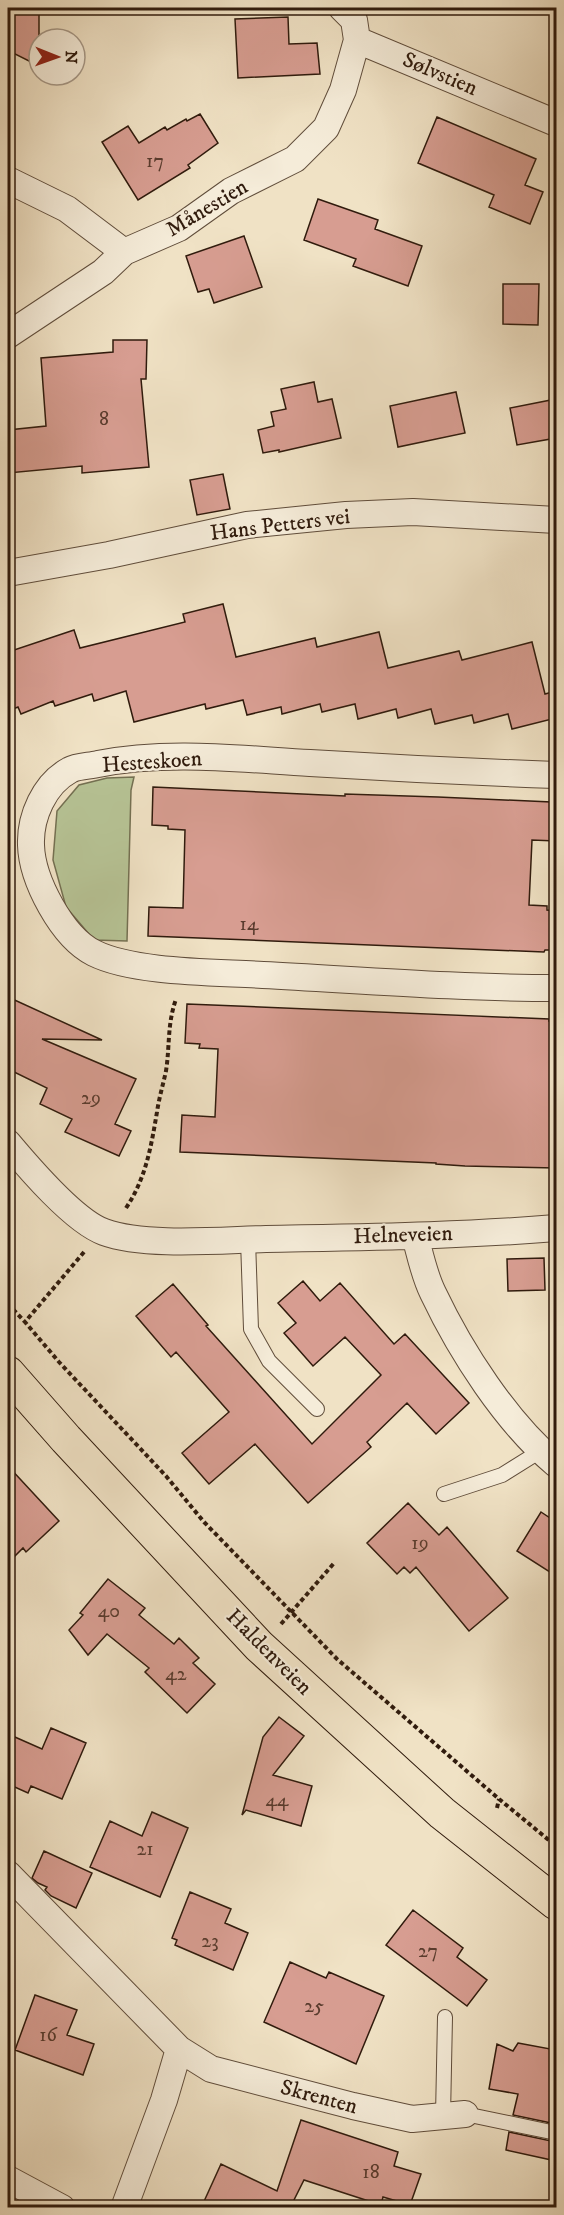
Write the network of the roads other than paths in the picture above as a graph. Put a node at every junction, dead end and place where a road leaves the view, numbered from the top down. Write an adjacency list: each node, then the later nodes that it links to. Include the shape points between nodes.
1 (342, 8): 2 (street, via 354,20)
2 (357, 40): 3 (street, Sølvstien); 5 (street, Månestien, via 343,90 326,128 295,159 231,191 179,228)
3 (556, 123)
4 (8, 180): 5 (street, via 67,209)
5 (124, 252): 6 (street, Månestien, via 103,272)
6 (8, 335)
7 (556, 520): 8 (street, Hans Petters vei, via 413,513 324,517 248,525)
8 (8, 573)
9 (556, 774): 10 (street, Hesteskoen, via 179,756 121,759 70,770 44,793 35,816 31,844 36,871 57,916 70,936 93,953 165,968)
10 (556, 988)
11 (8, 1143): 14 (street, Helneveien, via 72,1211 102,1232 135,1239)
12 (556, 1228): 13 (street, Helneveien)
13 (415, 1236): 14 (street, Helneveien); 17 (street, via 432,1291 465,1352 519,1429)
14 (248, 1240): 16 (lane, via 251,1329 269,1361)
15 (8, 1373): 20 (main road, Haldenveien, via 260,1646 442,1813)
16 (317, 1409)
17 (549, 1457): 18 (lane)
18 (444, 1494)
19 (8, 1874): 22 (street, Skrenten)
20 (556, 1904)
21 (445, 2017): 23 (lane)
22 (179, 2049): 23 (street, Skrenten, via 211,2069 353,2106 412,2119); 27 (street)
23 (454, 2115): 24 (lane)
24 (556, 2133)
25 (8, 2179): 26 (street)
26 (62, 2208)
27 (124, 2208)

